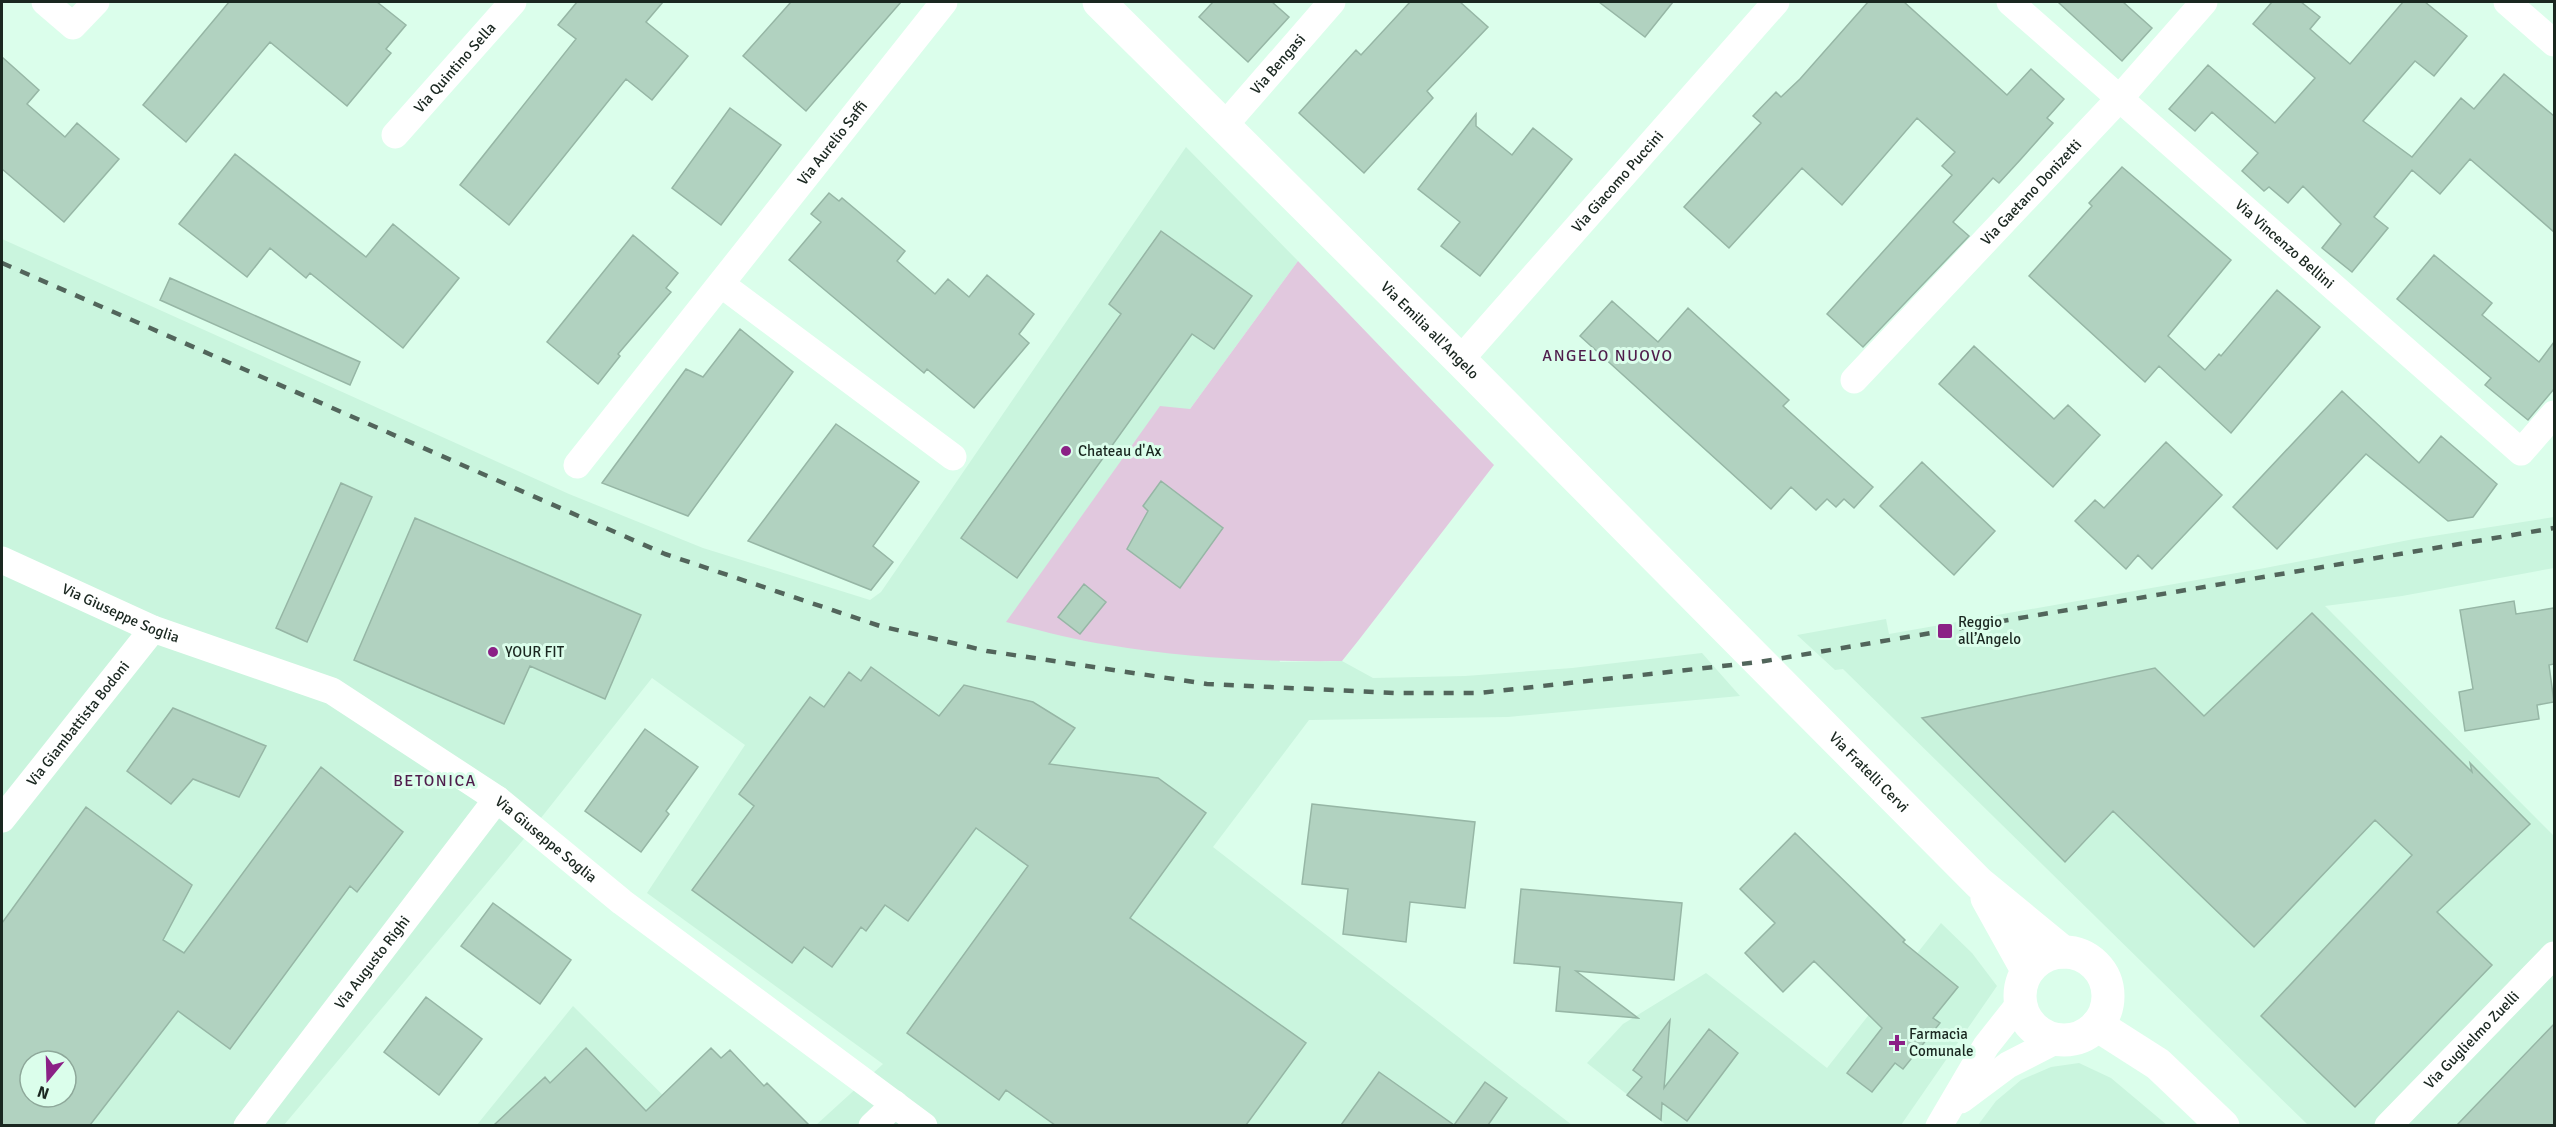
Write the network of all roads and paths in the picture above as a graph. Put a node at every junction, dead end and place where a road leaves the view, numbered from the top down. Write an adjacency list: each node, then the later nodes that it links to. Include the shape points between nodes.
1 (45, 2): 2 (street, via 73,26)
2 (96, 2)
3 (513, 2): 14 (street, Via Quintino Sella)
4 (944, 2): 15 (street, Via Aurelio Saffi)
5 (1099, 2): 13 (main road, Via Emilia all'Angelo)
6 (1332, 2): 13 (street, Via Bengasi)
7 (1776, 2): 16 (street, Via Giacomo Puccini)
8 (2010, 2): 12 (street, Via Vincenzo Bellini)
9 (2204, 2): 12 (street, Via Gaetano Donizetti)
10 (2507, 2): 11 (street)
11 (2554, 43)
12 (2119, 99): 17 (street, Via Gaetano Donizetti); 18 (street, Via Vincenzo Bellini, via 2521,452)
13 (1224, 126): 16 (main road, Via Emilia all'Angelo)
14 (395, 135)
15 (721, 284): 19 (street); 20 (street, Via Aurelio Saffi)
16 (1460, 360): 23 (main road, Via Emilia all'Angelo)
17 (1854, 380)
18 (2554, 414)
19 (953, 457)
20 (577, 465)
21 (2, 560): 22 (street, Via Giuseppe Soglia)
22 (153, 629): 24 (street, Via Giuseppe Soglia, via 332,691); 25 (street, Via Giambattista Bodoni)
23 (1759, 662): 26 (main road, Via Fratelli Cervi)
24 (497, 799): 35 (street, Via Giuseppe Soglia, via 622,902); 37 (street, Via Augusto Righi)
25 (2, 819)
26 (1979, 883): 27 (main road, Via Fratelli Cervi); 29 (main road, Via Fratelli Cervi)
27 (2063, 952): 29 (main road, via 2039,959); 30 (main road, via 2089,959)
28 (2554, 955): 41 (street, Via Guglielmo Zuelli)
29 (2027, 970): 31 (main road)
30 (2106, 982): 32 (main road, via 2109,997); 34 (main road)
31 (2020, 1003): 33 (main road, via 2033,1028); 36 (street, via 1986,1046)
32 (2097, 1025): 33 (main road, via 2073,1039); 34 (main road)
33 (2059, 1039): 36 (street, via 2008,1065)
34 (2158, 1064): 40 (main road)
35 (896, 1104): 38 (street); 39 (street, Via Giuseppe Soglia)
36 (1945, 1117)
37 (247, 1125)
38 (872, 1125)
39 (924, 1125)
40 (2223, 1125)
41 (2388, 1125)

